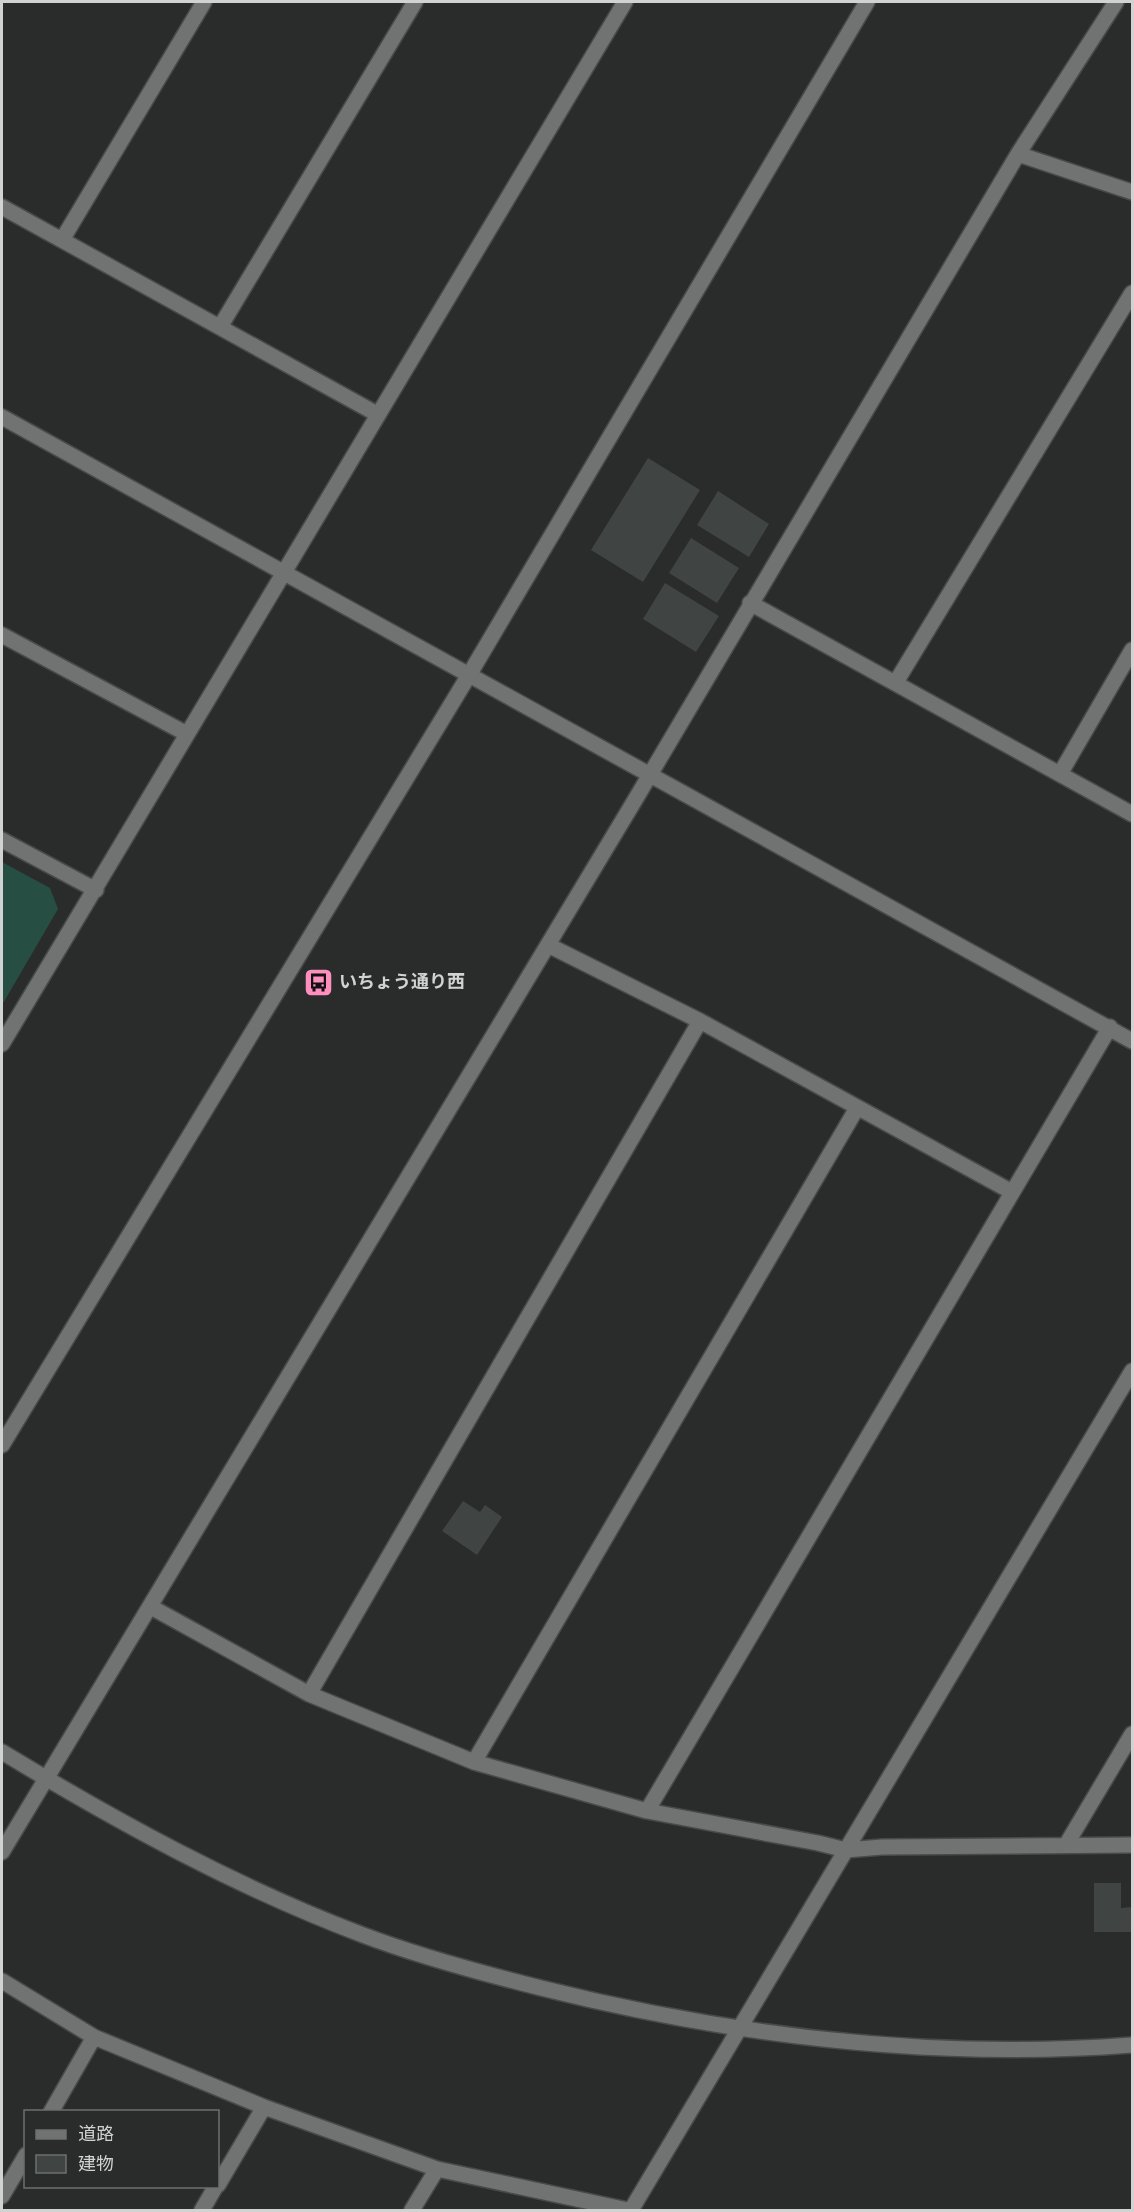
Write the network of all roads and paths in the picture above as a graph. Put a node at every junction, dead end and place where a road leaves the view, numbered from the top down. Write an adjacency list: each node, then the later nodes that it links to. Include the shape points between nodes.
1 (204, 2): 9 (street)
2 (415, 2): 11 (street)
3 (625, 2): 12 (street)
4 (867, 2): 18 (street)
5 (1116, 2): 6 (street)
6 (1018, 154): 7 (street); 15 (street)
7 (1132, 192)
8 (2, 207): 9 (street)
9 (62, 240): 11 (street)
10 (1132, 293): 19 (street)
11 (220, 327): 12 (street)
12 (377, 414): 14 (street)
13 (2, 417): 14 (street)
14 (283, 570): 18 (street); 20 (street)
15 (750, 603): 19 (street); 22 (street)
16 (2, 635): 20 (street)
17 (1132, 650): 21 (street)
18 (469, 675): 22 (street); 34 (street)
19 (896, 682): 21 (street)
20 (187, 734): 25 (street)
21 (1060, 774): 23 (street)
22 (650, 775): 26 (street); 28 (street)
23 (1132, 814)
24 (2, 840): 25 (street)
25 (96, 890): 30 (street)
26 (548, 945): 27 (street); 35 (street)
27 (700, 1021): 31 (street); 36 (street)
28 (1110, 1027): 29 (street); 32 (street)
29 (1132, 1041)
30 (2, 1044)
31 (857, 1108): 32 (street); 39 (street)
32 (1012, 1192): 41 (street)
33 (1132, 1371): 44 (street)
34 (2, 1445)
35 (151, 1607): 36 (street); 40 (street)
36 (309, 1694): 39 (street)
37 (1132, 1734): 42 (street)
38 (2, 1752): 40 (street)
39 (474, 1762): 41 (street)
40 (45, 1778): 45 (street); 47 (street, via 146,1837 256,1890 363,1935 461,1968 552,1991)
41 (647, 1811): 44 (street)
42 (1066, 1845): 43 (street); 44 (street)
43 (1132, 1845)
44 (846, 1850): 47 (street)
45 (2, 1851)
46 (2, 1981): 48 (street)
47 (738, 2028): 49 (street, via 839,2041 931,2047 1063,2050); 59 (street)
48 (94, 2037): 50 (street); 51 (street)
49 (1132, 2045)
50 (264, 2107): 53 (street); 54 (street)
51 (52, 2110)
52 (24, 2158): 56 (street)
53 (437, 2169): 58 (street); 59 (street)
54 (219, 2183)
55 (216, 2188): 57 (street)
56 (2, 2196)
57 (202, 2211)
58 (412, 2211)
59 (630, 2211)

